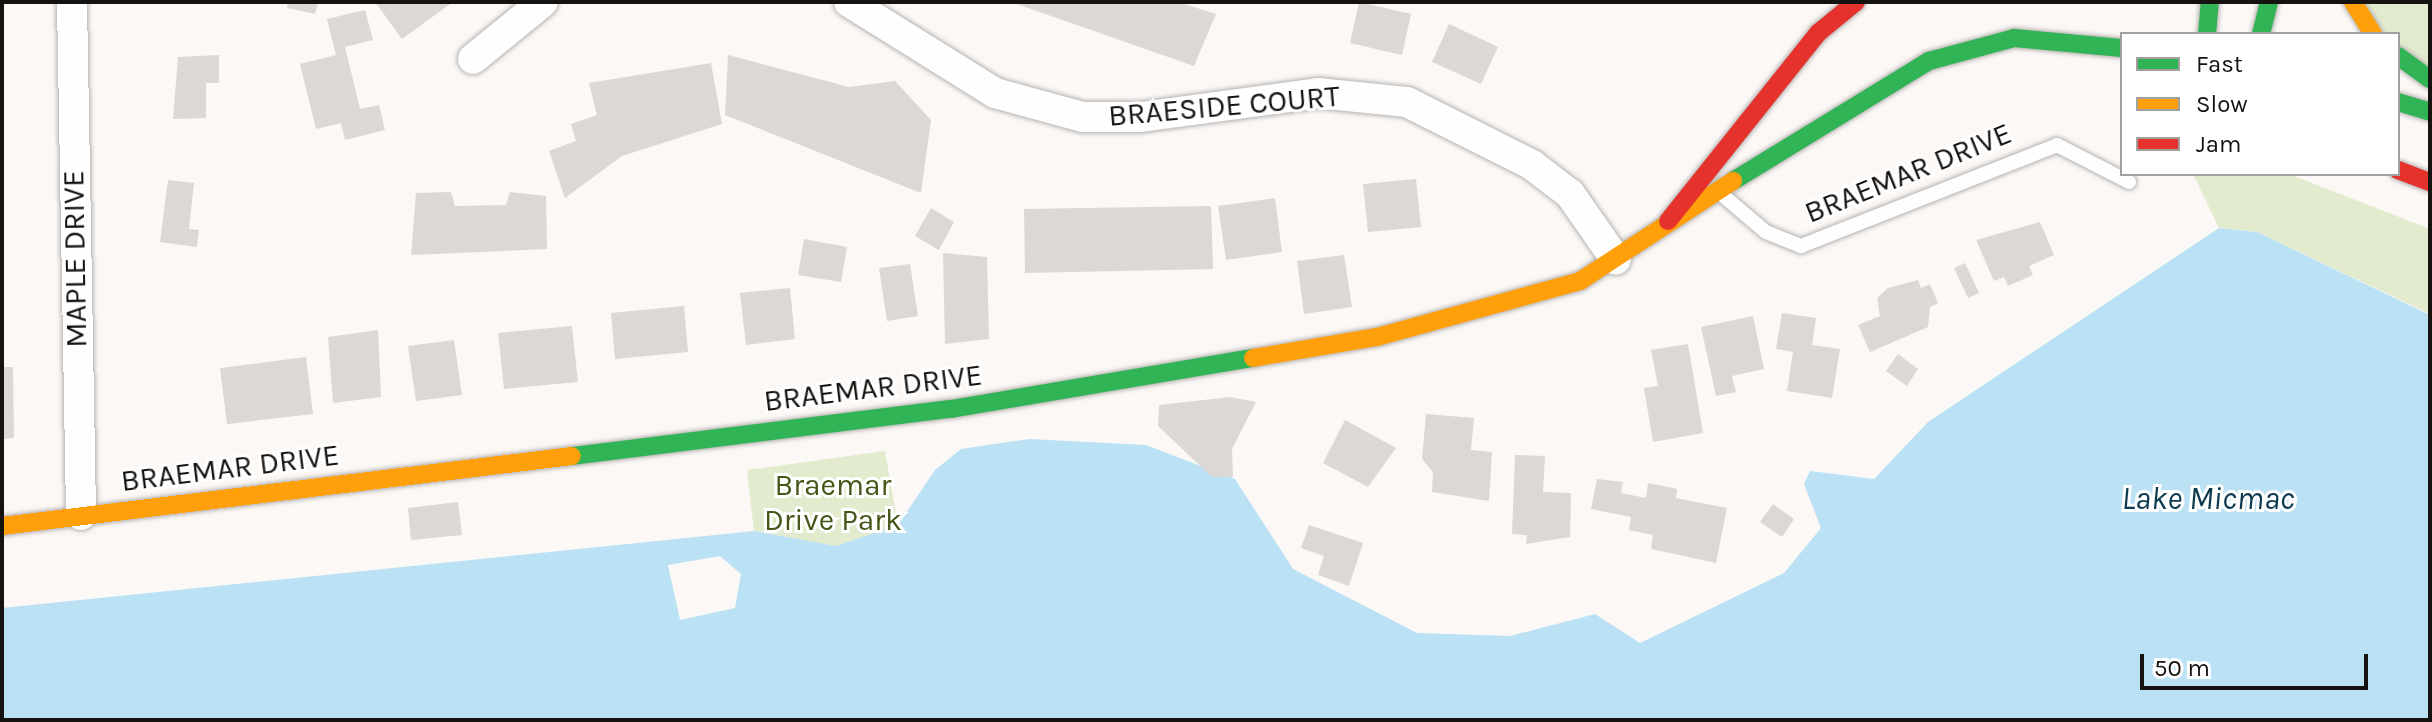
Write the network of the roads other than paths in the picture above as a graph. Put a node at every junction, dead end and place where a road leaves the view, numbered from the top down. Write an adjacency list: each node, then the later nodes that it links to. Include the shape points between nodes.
1 (72, 2): 23 (street, MAPLE DRIVE)
2 (543, 2): 13 (street)
3 (849, 2): 22 (street, BRAESIDE COURT, via 995,93 1083,117 1141,117 1318,93 1407,102 1532,165 1570,194)
4 (1856, 2): 21 (main road, via 1818,33)
5 (2210, 2): 8 (main road)
6 (2269, 2): 9 (main road)
7 (2353, 2): 10 (main road)
8 (2207, 32)
9 (2262, 32)
10 (2372, 32)
11 (2120, 48): 20 (main road, BRAEMAR DRIVE, via 2057,37 1969,46 1851,104)
12 (2400, 57): 14 (main road)
13 (473, 59)
14 (2430, 79)
15 (2400, 103): 16 (main road)
16 (2430, 112)
17 (2400, 171): 19 (main road)
18 (2129, 182): 20 (lane, BRAEMAR DRIVE, via 2057,145 1801,246 1766,232)
19 (2430, 182)
20 (1716, 190): 21 (main road, BRAEMAR DRIVE)
21 (1668, 221): 22 (main road, BRAEMAR DRIVE)
22 (1616, 260): 23 (main road, BRAEMAR DRIVE, via 1580,281 1489,311 1377,337 951,409)
23 (81, 515): 24 (main road, BRAEMAR DRIVE)
24 (2, 526)

